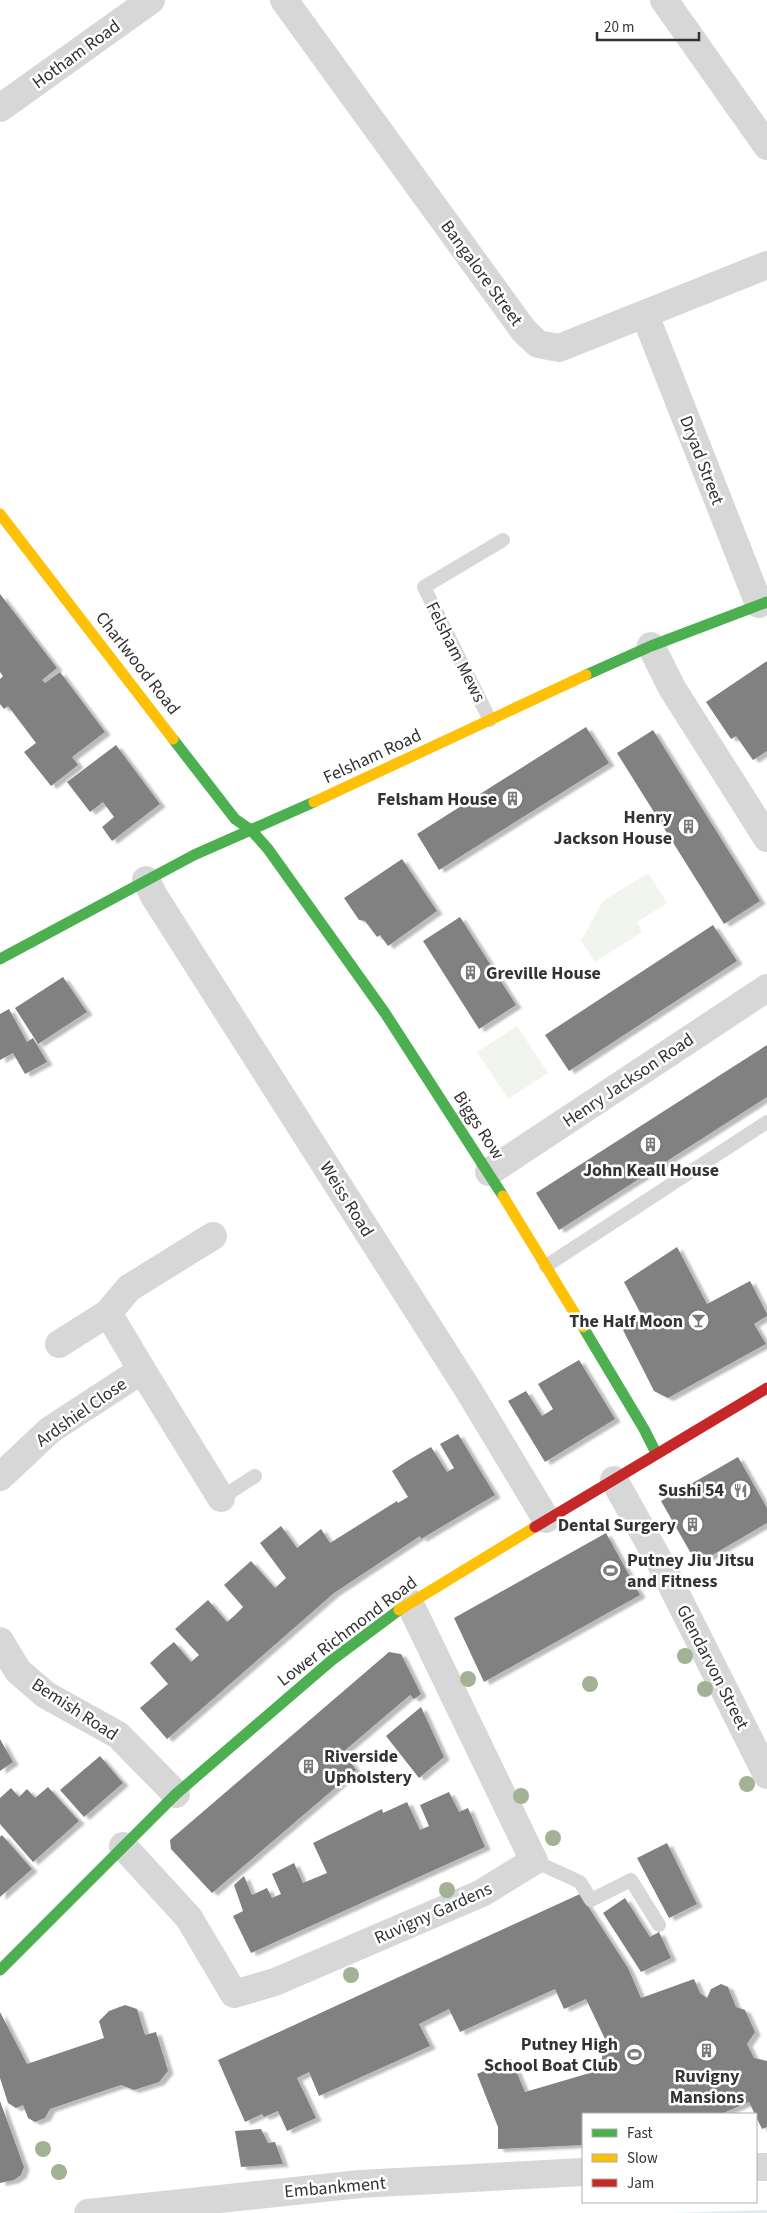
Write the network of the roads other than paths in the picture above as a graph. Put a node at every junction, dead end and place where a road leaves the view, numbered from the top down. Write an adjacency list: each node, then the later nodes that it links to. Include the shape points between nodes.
1 (284, 0): 7 (street, Bangalore Street, via 524,331 538,344 559,348)
2 (664, 0): 5 (street)
3 (136, 4): 4 (street, Hotham Road)
4 (0, 108)
5 (767, 146)
6 (767, 265): 7 (street, Bangalore Street)
7 (645, 315): 10 (street, Dryad Street)
8 (0, 514): 13 (street, Charlwood Road, via 235,819)
9 (503, 540): 12 (lane, Felsham Mews, via 424,587)
10 (763, 603): 11 (street, Felsham Road)
11 (652, 646): 12 (street, Felsham Road); 14 (street, via 672,688)
12 (490, 720): 13 (street, Felsham Road)
13 (251, 830): 15 (street, Felsham Road); 19 (street, Biggs Row, via 268,849 384,1013)
14 (767, 838)
15 (146, 880): 16 (street, Felsham Road); 31 (street, Weiss Road, via 469,1391)
16 (0, 959)
17 (767, 988): 19 (street, Henry Jackson Road)
18 (767, 1122): 21 (lane)
19 (489, 1172): 21 (street, Biggs Row)
20 (213, 1236): 22 (street, via 129,1288)
21 (546, 1266): 26 (street, Biggs Row)
22 (108, 1312): 23 (street); 24 (street, Ardshiel Close)
23 (59, 1344)
24 (142, 1370): 28 (street, Ardshiel Close, via 50,1430); 30 (street, Ardshiel Close)
25 (767, 1388): 26 (street, Lower Richmond Road)
26 (656, 1453): 29 (street, Lower Richmond Road)
27 (255, 1476): 30 (lane)
28 (0, 1477)
29 (614, 1480): 31 (street, Lower Richmond Road); 34 (street, Glendarvon Street, via 662,1566)
30 (221, 1498)
31 (546, 1519): 32 (street, Lower Richmond Road)
32 (409, 1602): 35 (street, Lower Richmond Road, via 332,1660); 37 (street)
33 (0, 1641): 35 (street, Bemish Road, via 18,1671 46,1695 118,1735)
34 (767, 1775)
35 (176, 1794): 36 (street, Lower Richmond Road)
36 (123, 1846): 37 (street, Ruvigny Gardens, via 188,1918 234,1994 275,1982 482,1893); 39 (street, Lower Richmond Road)
37 (534, 1861): 38 (lane, via 580,1882 591,1900 631,1880)
38 (659, 1925)
39 (0, 1970)
40 (582, 2172): 41 (street, Embankment, via 360,2184)
41 (88, 2213)

